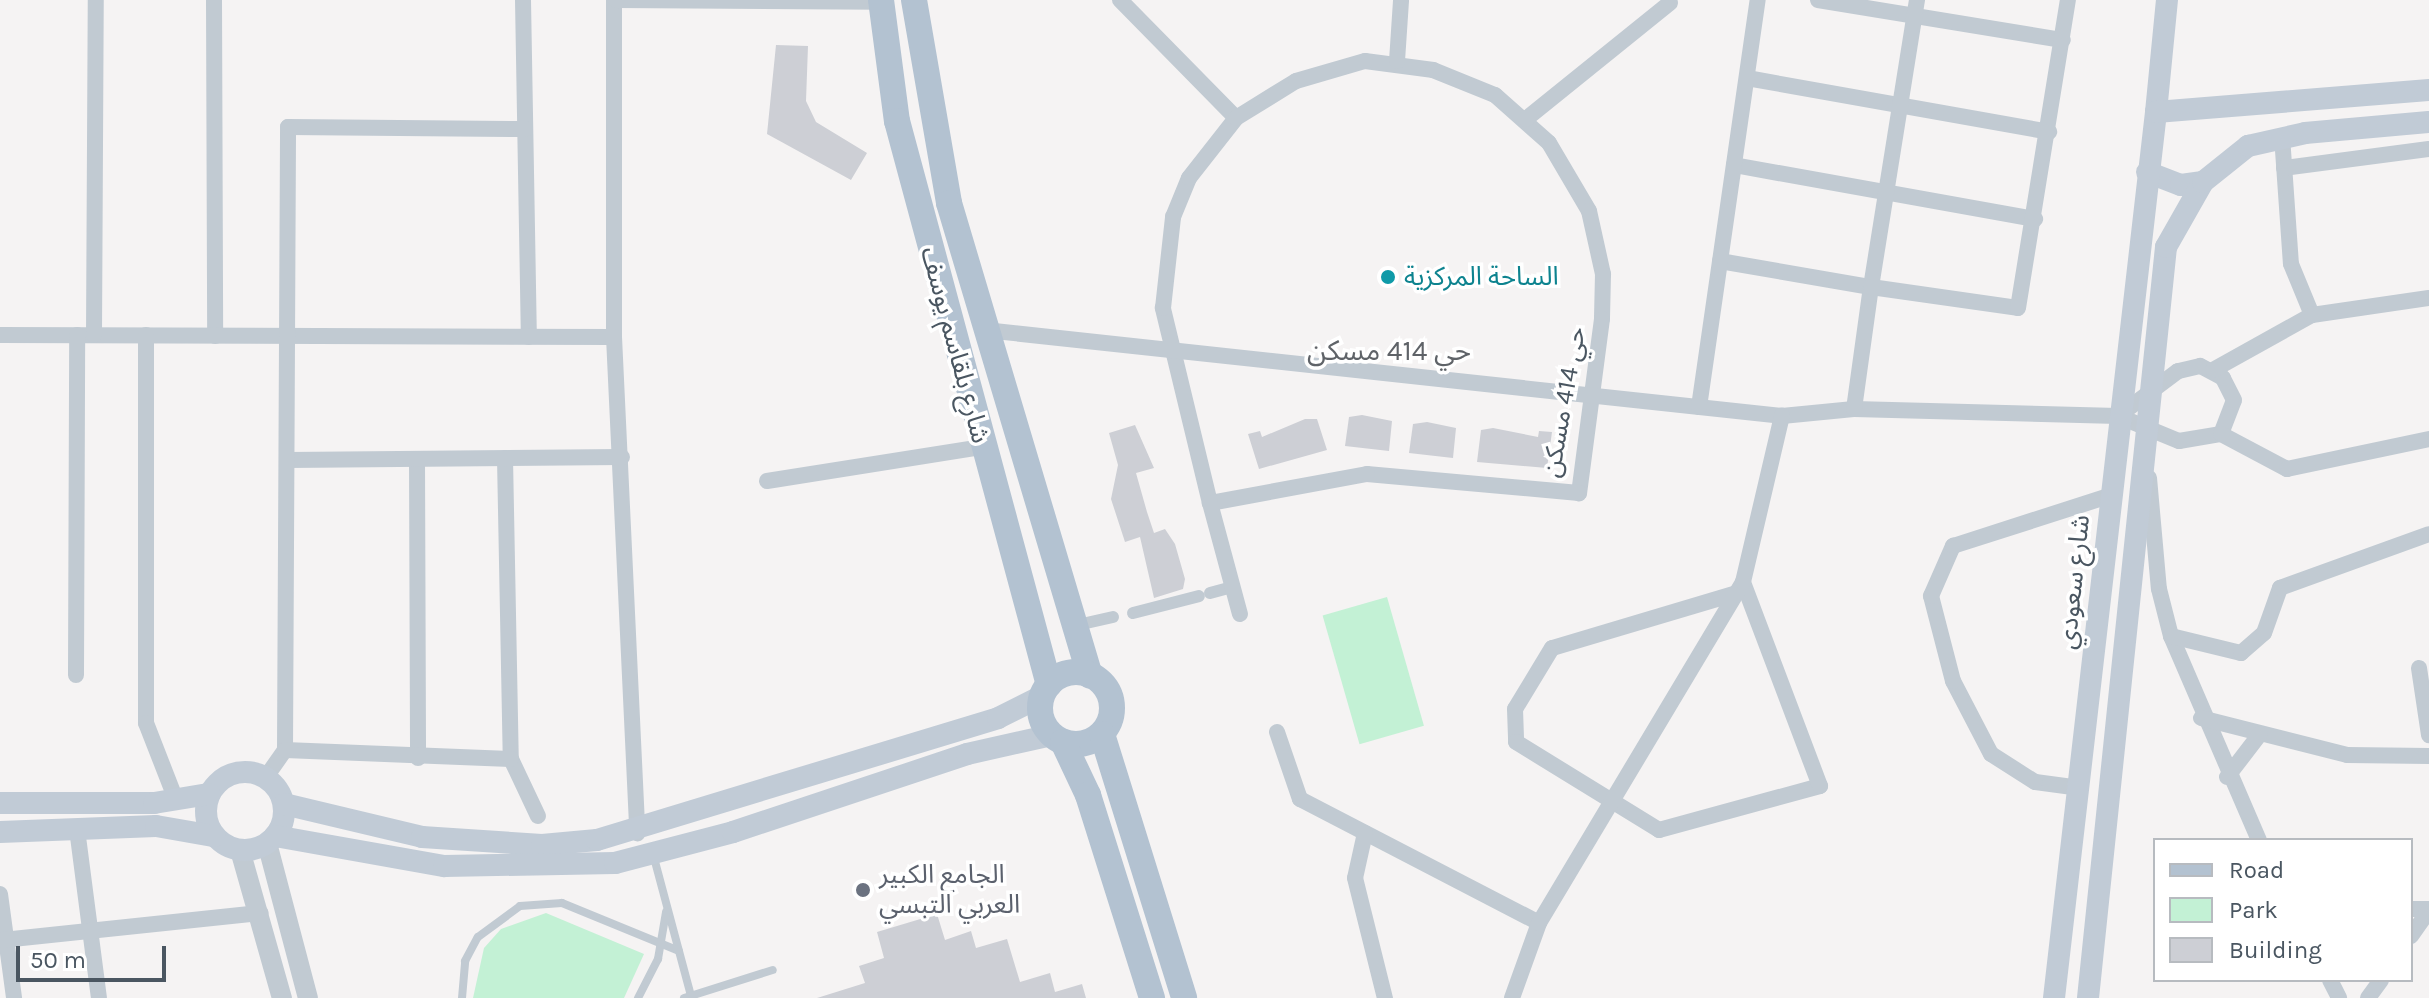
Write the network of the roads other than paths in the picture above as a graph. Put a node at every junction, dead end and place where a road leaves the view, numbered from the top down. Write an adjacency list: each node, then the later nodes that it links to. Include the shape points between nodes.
1 (96, 0): 40 (street)
2 (214, 0): 42 (street)
3 (523, 0): 24 (street)
4 (615, 0): 12 (street); 45 (street)
5 (914, 0): 38 (main road, شارع بلقاسم يوسف, via 949,203)
6 (1120, 0): 21 (street)
7 (1401, 0): 16 (street)
8 (1758, 0): 17 (street)
9 (1818, 0): 14 (street)
10 (2068, 0): 15 (street)
11 (2167, 0): 20 (main road, شارع سعودي)
12 (881, 1): 57 (main road, شارع بلقاسم يوسف, via 897,121)
13 (1670, 3): 22 (street)
14 (1916, 8): 15 (street); 19 (street)
15 (2063, 40): 25 (street)
16 (1397, 61): 21 (street, حي 414 مسكن, via 1352,64 1296,81); 22 (street, حي 414 مسكن, via 1495,95)
17 (1747, 78): 19 (street); 28 (street)
18 (2429, 90): 20 (main road)
19 (1900, 105): 25 (street); 32 (street)
20 (2156, 112): 30 (main road, شارع سعودي)
21 (1236, 118): 46 (street, حي 414 مسكن, via 1189,178 1173,217 1163,308)
22 (1526, 119): 49 (street, حي 414 مسكن, via 1572,177 1598,240 1602,331)
23 (2429, 122): 26 (main road)
24 (525, 129): 43 (street, via 288,127); 44 (street)
25 (2049, 132): 33 (street)
26 (2282, 136): 29 (street); 31 (main road, via 2248,146)
27 (2429, 149): 29 (street)
28 (1734, 165): 32 (street); 34 (street)
29 (2284, 168): 37 (street, via 2291,264)
30 (2147, 172): 31 (main road, via 2181,185); 53 (main road, شارع سعودي)
31 (2203, 182): 48 (main road, via 2166,247)
32 (1889, 193): 33 (street); 35 (street)
33 (2035, 219): 35 (street, via 2018,308)
34 (1720, 261): 35 (street); 50 (street)
35 (1871, 287): 51 (street)
36 (2429, 298): 37 (street)
37 (2312, 315): 47 (street)
38 (985, 330): 46 (street); 71 (main road, شارع بلقاسم يوسف)
39 (0, 335): 40 (street)
40 (85, 335): 41 (street); 74 (street)
41 (146, 335): 42 (street); 92 (street, via 146,723)
42 (215, 336): 43 (street)
43 (288, 336): 44 (street); 61 (street)
44 (529, 337): 45 (street)
45 (614, 337): 58 (street)
46 (1169, 349): 49 (street); 64 (street, حي 414 مسكن)
47 (2213, 370): 48 (street, via 2178,371); 55 (street, via 2234,400)
48 (2148, 389): 53 (street); 54 (main road)
49 (1593, 395): 50 (street); 64 (street, حي 414 مسكن, via 1579,493 1367,474)
50 (1699, 407): 52 (street)
51 (1854, 409): 52 (street); 53 (street)
52 (1782, 416): 67 (street)
53 (2118, 416): 54 (street); 63 (main road, شارع سعودي)
54 (2146, 433): 55 (street, via 2179,441); 72 (street, via 2159,589); 128 (main road)
55 (2221, 434): 56 (street, via 2287,469)
56 (2429, 439)
57 (982, 447): 62 (street); 76 (main road, شارع بلقاسم يوسف)
58 (622, 457): 59 (street); 98 (street)
59 (505, 458): 60 (street); 86 (street)
60 (417, 459): 61 (street); 85 (street)
61 (288, 460): 83 (street)
62 (767, 481)
63 (2112, 495): 89 (main road, شارع سعودي); 89 (street, via 1953,546 1931,596 1958,694 1991,754 2035,782)
64 (1210, 503): 66 (street, حي 414 مسكن)
65 (2429, 534): 72 (street, via 2280,588 2264,633 2241,653)
66 (1233, 587): 68 (street); 69 (street, حي 414 مسكن)
67 (1740, 588): 91 (street); 91 (street, via 1566,641 1545,658 1515,709 1516,742); 91 (street, via 1820,786 1674,830 1644,823)
68 (1133, 613)
69 (1240, 614)
70 (1113, 617): 71 (street)
71 (1073, 626): 75 (main road, شارع بلقاسم يوسف)
72 (2171, 636): 77 (street)
73 (2419, 668): 81 (street)
74 (76, 675)
75 (1090, 675): 76 (main road, via 1068,674); 79 (main road, via 1112,703)
76 (1046, 691): 82 (main road, via 1042,717); 98 (main road, via 998,718)
77 (2201, 718): 80 (street); 88 (street)
78 (1277, 732): 99 (street, via 1300,799)
79 (1102, 734): 82 (main road, via 1084,744); 124 (main road)
80 (2260, 734): 84 (street, via 2347,755); 88 (street)
81 (2429, 735)
82 (1058, 738): 104 (main road, via 967,754); 123 (main road, via 1088,795)
83 (285, 750): 85 (street); 87 (street)
84 (2429, 756)
85 (418, 758): 86 (street)
86 (511, 759): 95 (street)
87 (266, 777): 90 (main road, via 227,775); 94 (main road)
88 (2227, 777): 101 (street)
89 (2080, 788): 127 (main road, شارع سعودي)
90 (209, 794): 92 (main road); 100 (main road)
91 (1610, 796): 109 (street)
92 (176, 800): 93 (main road)
93 (0, 803)
94 (284, 804): 98 (main road, via 390,833 483,843); 102 (main road)
95 (538, 816)
96 (77, 829): 97 (main road); 100 (main road, via 171,827); 111 (street)
97 (0, 832)
98 (637, 833)
99 (1365, 833): 109 (street); 125 (street, via 1355,878)
100 (214, 836): 103 (main road)
101 (2258, 838)
102 (271, 839): 103 (main road); 104 (main road, via 484,868 567,868); 120 (street)
103 (240, 850): 108 (street)
104 (653, 854): 106 (lane)
105 (0, 894): 112 (street)
106 (667, 907): 113 (lane); 114 (lane)
107 (2429, 910): 110 (street)
108 (261, 913): 111 (street); 119 (street)
109 (1539, 923): 126 (street)
110 (2413, 933)
111 (86, 934): 112 (street); 118 (street)
112 (3, 940): 117 (street)
113 (662, 944): 114 (lane); 121 (lane, via 562,903 520,906 478,937 465,961); 122 (lane)
114 (679, 951): 116 (lane)
115 (773, 970): 116 (lane)
116 (687, 997)
117 (14, 998)
118 (99, 998)
119 (282, 998)
120 (308, 998)
121 (462, 998)
122 (638, 998)
123 (1152, 998)
124 (1184, 998)
125 (1385, 998)
126 (1512, 998)
127 (2054, 998)
128 (2088, 998)

